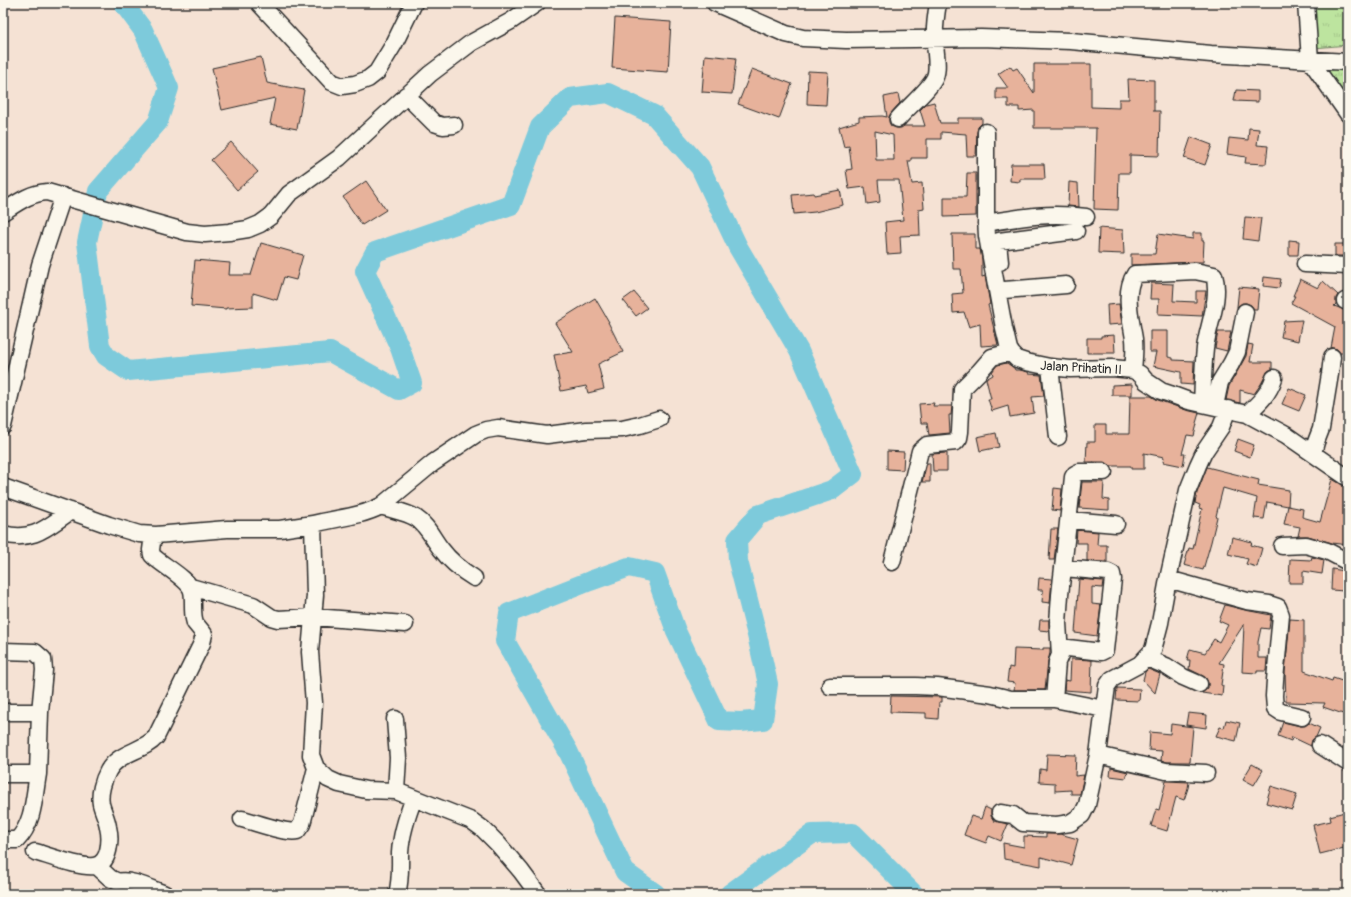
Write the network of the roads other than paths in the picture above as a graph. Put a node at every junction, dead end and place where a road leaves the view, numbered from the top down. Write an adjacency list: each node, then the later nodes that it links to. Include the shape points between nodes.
1 (259, 3): 2 (street, via 332,82 342,86 361,82 377,72)
2 (414, 3)
3 (537, 3): 10 (street, via 460,51)
4 (715, 3): 7 (street, via 767,27 796,37 846,40)
5 (938, 3): 7 (street, via 936,20)
6 (1306, 3): 8 (street)
7 (940, 38): 8 (street, via 1071,41 1177,52); 12 (street, via 936,76)
8 (1310, 60): 9 (street); 11 (street)
9 (1348, 62)
10 (406, 95): 13 (street, via 434,123 443,126); 15 (street, via 339,158 289,194 271,216 256,227 234,231 187,232)
11 (1348, 114)
12 (898, 119)
13 (454, 125)
14 (986, 132): 18 (street)
15 (70, 198): 16 (street, via 40,192); 33 (street, via 40,265)
16 (3, 212)
17 (1086, 217): 18 (street, via 1043,214)
18 (986, 223): 23 (street)
19 (1076, 231): 23 (street, via 999,241)
20 (1304, 264): 21 (street)
21 (1348, 266)
22 (1066, 285): 23 (street)
23 (1001, 290): 25 (street)
24 (1245, 312): 30 (street, via 1237,352 1220,382)
25 (1009, 349): 27 (street, Jalan Prihatin II, via 1017,359); 47 (street, via 1007,353 990,359 962,389 960,432 956,442 928,445 920,451)
26 (1332, 357): 35 (street, via 1321,429)
27 (1050, 367): 28 (street, Jalan Prihatin II); 34 (street)
28 (1133, 370): 30 (street, Jalan Prihatin II, via 1161,391 1189,401); 30 (street, via 1135,356 1129,290 1130,281 1135,274 1195,271 1214,275 1214,309 1205,346)
29 (1274, 378): 31 (street, via 1272,387 1263,400)
30 (1215, 406): 31 (street, Jalan Prihatin II); 51 (street, via 1221,427 1204,452 1188,490)
31 (1247, 414): 35 (street, Jalan Prihatin II)
32 (659, 419): 39 (street, via 622,429 547,435 498,428 486,430 433,463)
33 (3, 426)
34 (1058, 437)
35 (1314, 453): 37 (street, Jalan Prihatin II)
36 (1104, 472): 41 (street, via 1079,472 1074,475)
37 (1348, 478)
38 (3, 487): 40 (street)
39 (381, 506): 42 (street, via 352,516); 50 (street, via 417,519 453,563)
40 (71, 511): 44 (street, via 34,535); 45 (street, via 131,532)
41 (1069, 520): 43 (street); 49 (street)
42 (313, 524): 45 (street, via 280,529 228,529); 53 (street)
43 (1116, 524)
44 (3, 534)
45 (153, 535): 52 (street, via 152,555)
46 (1282, 546): 48 (street, via 1306,545 1327,551)
47 (892, 562)
48 (1348, 562)
49 (1064, 568): 55 (street, via 1059,611); 55 (street, via 1108,572 1112,574 1113,579 1106,650)
50 (474, 578)
51 (1168, 579): 57 (street, via 1156,642); 64 (street, via 1278,607 1281,615 1275,708)
52 (191, 587): 53 (street, via 254,605 274,618); 79 (street, via 194,619 203,632 203,639 156,737 147,746 116,761 108,771 101,800 109,827 109,843 103,862)
53 (314, 617): 54 (street); 69 (street, via 310,644 314,703 311,747 312,760)
54 (406, 624)
55 (1060, 647): 60 (street)
56 (3, 651): 63 (street, via 35,652 43,658)
57 (1147, 658): 58 (street); 61 (street, via 1112,679 1107,686)
58 (1199, 684)
59 (830, 686): 60 (street, via 916,686 957,689 1011,699)
60 (1054, 699): 61 (street)
61 (1104, 709): 67 (street)
62 (3, 712): 63 (street)
63 (40, 712): 72 (street)
64 (1302, 717)
65 (395, 719): 73 (street, via 398,758)
66 (1320, 745): 68 (street)
67 (1098, 755): 70 (street, via 1166,771); 75 (street, via 1087,805 1075,821 1062,825 1026,824 1013,815)
68 (1348, 763)
69 (316, 768): 73 (street, via 328,779 348,786 366,790); 76 (street, via 302,824 297,831 282,830)
70 (1206, 773)
71 (3, 774): 72 (street)
72 (38, 774): 77 (street, via 29,822 24,833 17,840)
73 (396, 791): 74 (street)
74 (414, 798): 82 (street, via 402,838); 83 (street, via 478,825 489,834)
75 (1000, 813)
76 (242, 819)
77 (3, 840)
78 (35, 852): 79 (street, via 77,864)
79 (97, 866): 80 (street, via 110,878)
80 (114, 888): 81 (street, via 121,881)
81 (165, 894)
82 (397, 894)
83 (538, 894)

